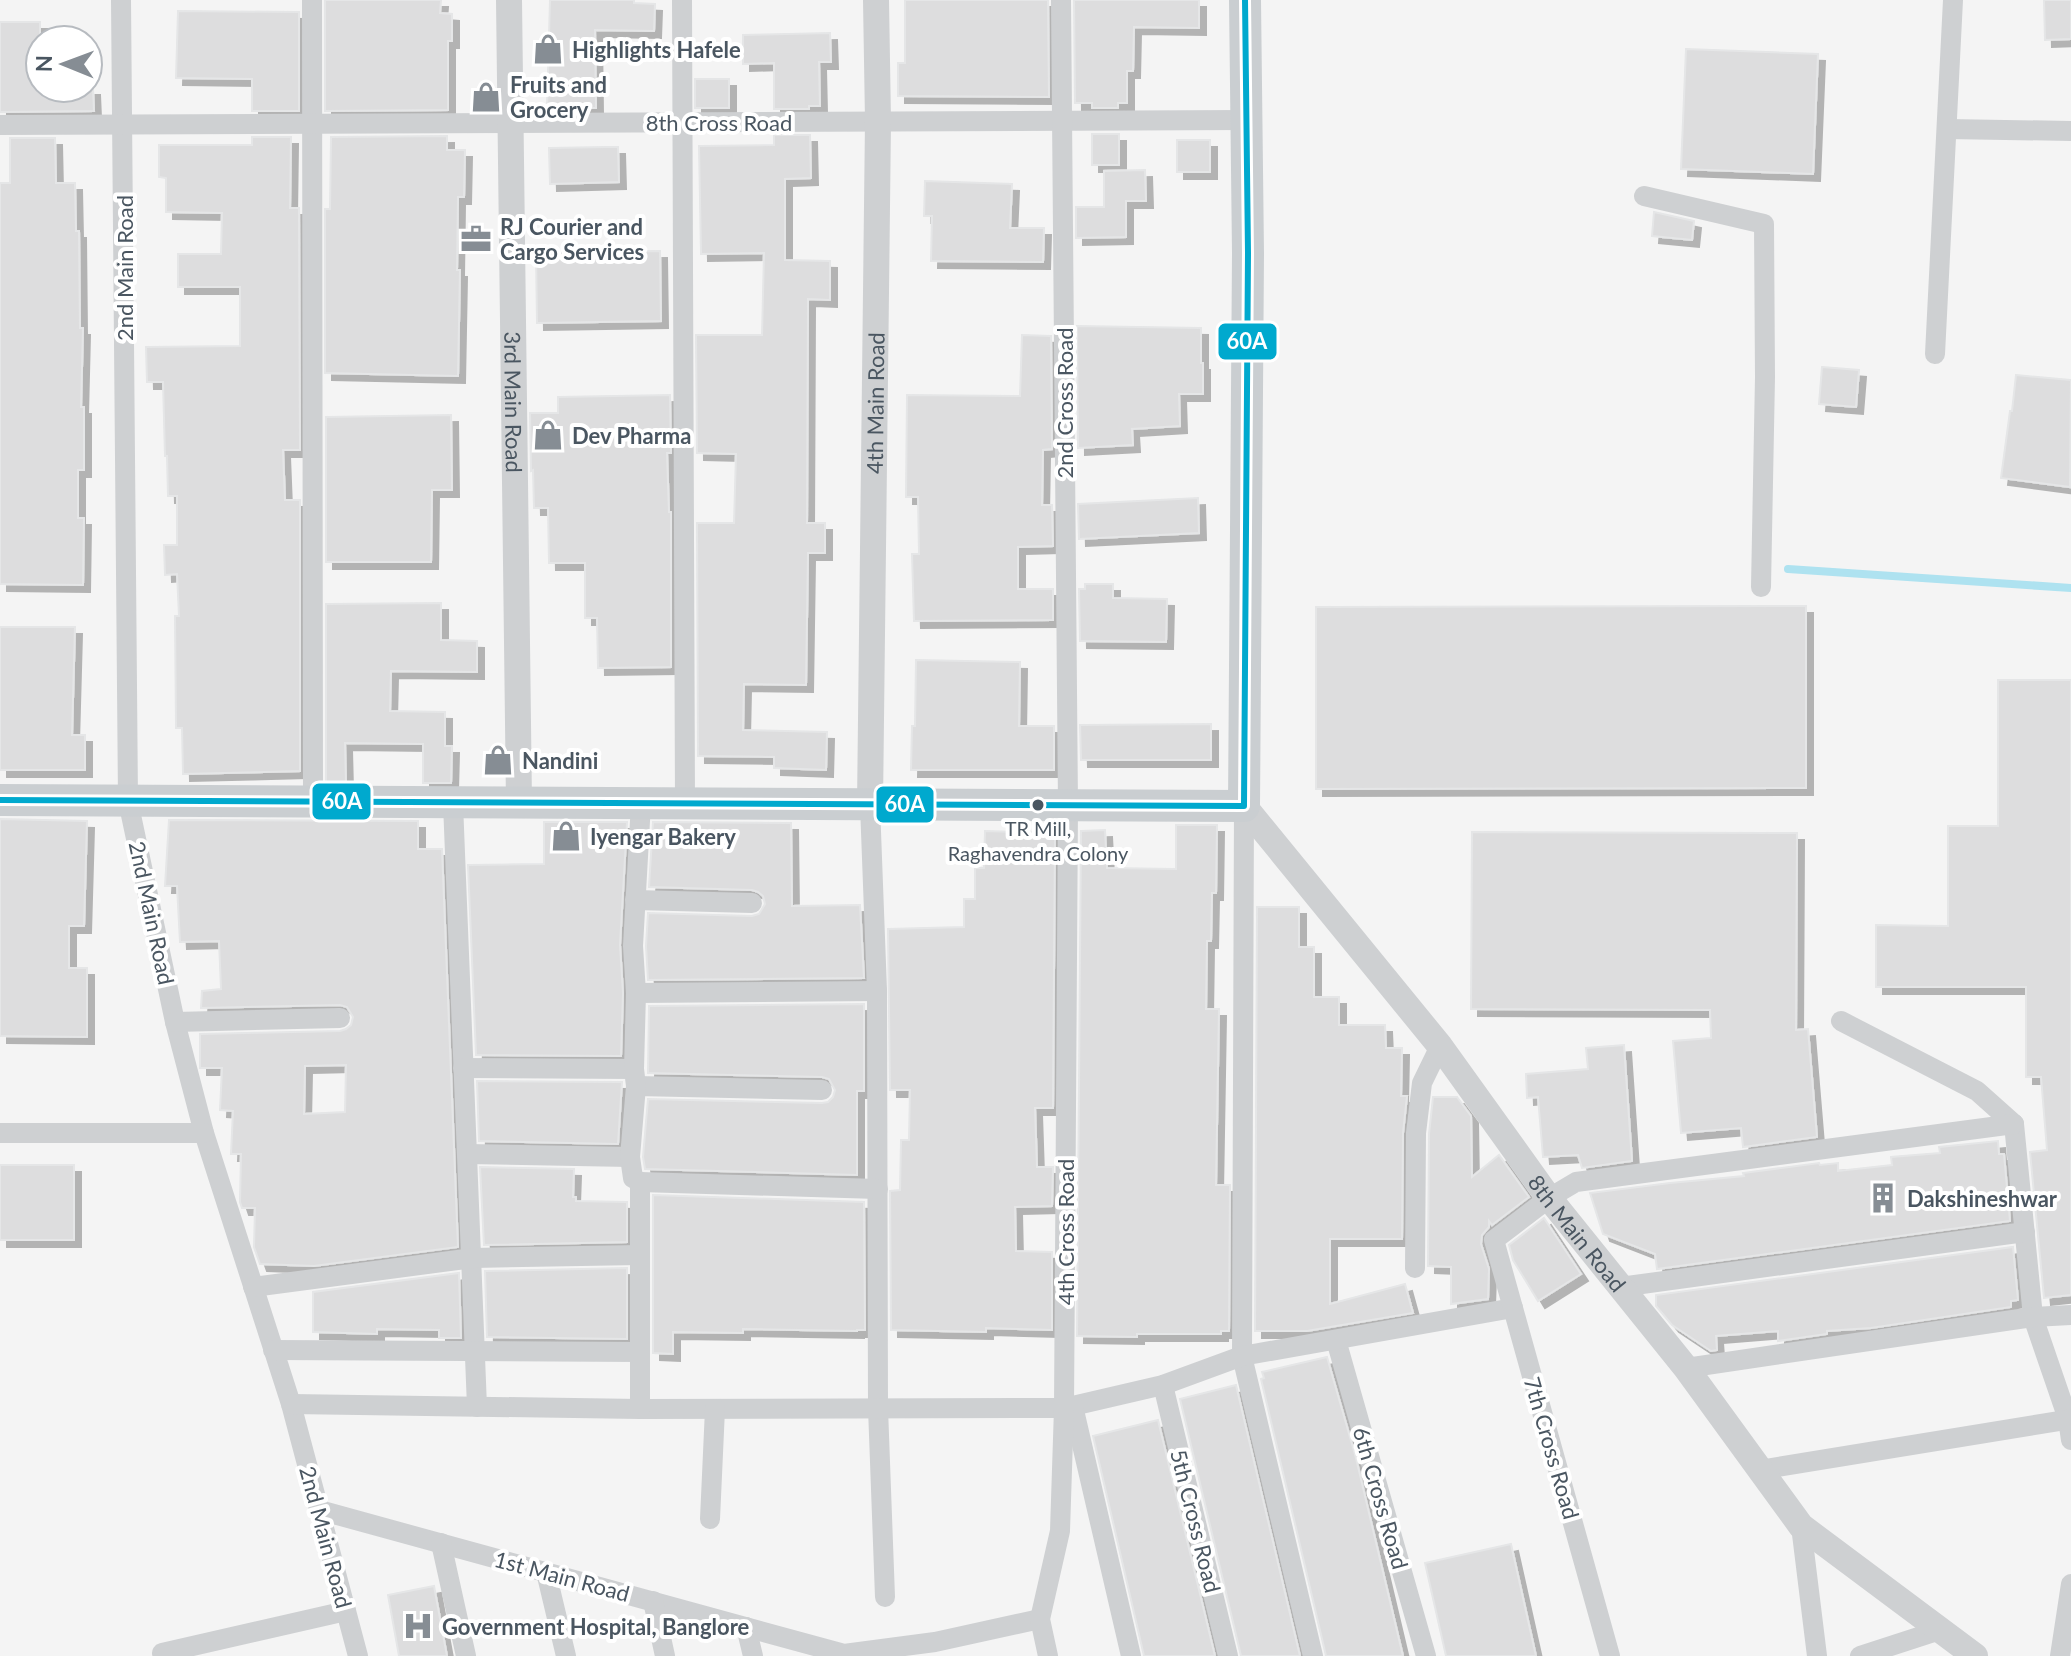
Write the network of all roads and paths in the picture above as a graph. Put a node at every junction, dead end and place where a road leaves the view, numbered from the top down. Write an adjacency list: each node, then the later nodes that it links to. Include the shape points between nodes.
1 (121, 0): 16 (street, 2nd Main Road)
2 (312, 0): 14 (street)
3 (509, 0): 13 (street, 3rd Main Road)
4 (682, 0): 12 (street)
5 (876, 0): 10 (street, 4th Main Road)
6 (1061, 0): 11 (street, 2nd Cross Road)
7 (1245, 0): 9 (main road)
8 (1953, 0): 17 (street)
9 (1247, 120): 11 (street, 8th Cross Road); 31 (main road)
10 (878, 121): 11 (street, 8th Cross Road); 12 (street, 8th Cross Road); 29 (street, 4th Main Road)
11 (1062, 121): 30 (street, 2nd Cross Road)
12 (683, 122): 13 (street, 8th Cross Road); 28 (street)
13 (511, 123): 14 (street, 8th Cross Road); 26 (street, 3rd Main Road)
14 (313, 124): 16 (street, 8th Cross Road); 24 (street)
15 (0, 125): 16 (street, 8th Cross Road)
16 (122, 125): 23 (street, 2nd Main Road)
17 (1947, 129): 18 (street); 20 (street)
18 (2071, 131)
19 (1644, 196): 21 (street, via 1764,224)
20 (1935, 354)
21 (1761, 587)
22 (0, 800): 23 (main road)
23 (128, 801): 24 (main road); 38 (street, 2nd Main Road)
24 (313, 802): 25 (main road)
25 (453, 803): 26 (main road); 40 (street)
26 (519, 803): 27 (main road)
27 (641, 803): 28 (main road); 32 (street)
28 (685, 804): 29 (main road)
29 (870, 805): 30 (main road); 34 (street)
30 (1068, 806): 31 (main road); 69 (street, 4th Cross Road)
31 (1244, 806): 39 (street, 8th Main Road); 64 (street)
32 (635, 900): 33 (street); 35 (street)
33 (752, 903)
34 (877, 991): 35 (street); 49 (street)
35 (636, 993): 41 (street)
36 (340, 1018): 38 (street)
37 (1841, 1021): 43 (street, via 1977,1091)
38 (175, 1022): 45 (street, 2nd Main Road)
39 (1440, 1046): 50 (street, 8th Main Road); 54 (street, via 1422,1083 1416,1133)
40 (463, 1068): 41 (street); 46 (street)
41 (635, 1078): 42 (street); 47 (street)
42 (822, 1090)
43 (2014, 1124): 50 (street, via 1576,1182); 51 (street)
44 (0, 1133): 45 (street)
45 (204, 1133): 55 (street, 2nd Main Road)
46 (467, 1154): 47 (street); 53 (street)
47 (630, 1157): 48 (street, via 633,1178)
48 (640, 1182): 49 (street); 52 (street)
49 (878, 1189): 70 (street)
50 (1549, 1198): 56 (street, 8th Main Road); 57 (street, 7th Cross Road, via 1494,1240)
51 (2025, 1232): 56 (street); 59 (street)
52 (640, 1255): 53 (street); 63 (street)
53 (473, 1258): 55 (street); 62 (street)
54 (1415, 1268)
55 (253, 1287): 61 (street, 2nd Main Road)
56 (1620, 1287): 65 (street, 8th Main Road)
57 (1513, 1308): 60 (street); 101 (street, 7th Cross Road)
58 (2071, 1315): 59 (street)
59 (2033, 1317): 65 (street); 73 (street)
60 (1336, 1340): 64 (street); 100 (street, 6th Cross Road)
61 (273, 1350): 62 (street); 67 (street, 2nd Main Road)
62 (475, 1351): 63 (street); 68 (street)
63 (640, 1352): 71 (street)
64 (1242, 1356): 66 (street); 99 (street)
65 (1686, 1368): 75 (street, 8th Main Road)
66 (1163, 1385): 69 (street); 98 (street, 5th Cross Road)
67 (291, 1404): 68 (street); 76 (street, 2nd Main Road)
68 (477, 1407): 71 (street)
69 (1069, 1407): 70 (street); 85 (street, 4th Cross Road, via 1060,1531); 97 (street)
70 (878, 1408): 72 (street); 82 (street)
71 (640, 1409): 72 (street)
72 (715, 1409): 77 (street)
73 (2070, 1419): 74 (street); 75 (street)
74 (2071, 1440)
75 (1759, 1470): 78 (street, 8th Main Road)
76 (319, 1510): 79 (street, 1st Main Road); 84 (street, 2nd Main Road)
77 (710, 1519)
78 (1801, 1526): 87 (street, 8th Main Road); 102 (street)
79 (441, 1543): 80 (street, 1st Main Road); 92 (street)
80 (546, 1572): 83 (street, 1st Main Road); 93 (street)
81 (2071, 1584): 105 (street)
82 (885, 1597)
83 (653, 1601): 86 (street, 1st Main Road); 94 (street)
84 (346, 1611): 89 (street); 91 (street, 2nd Main Road)
85 (1040, 1619): 88 (street, 1st Main Road); 96 (street, 4th Cross Road)
86 (746, 1627): 90 (street, 1st Main Road); 95 (street)
87 (1940, 1630): 103 (street); 104 (street, 8th Main Road)
88 (937, 1649): 90 (street, 1st Main Road)
89 (162, 1653)
90 (844, 1655)
91 (358, 1656)
92 (466, 1656)
93 (566, 1656)
94 (665, 1656)
95 (753, 1656)
96 (1048, 1656)
97 (1131, 1656)
98 (1228, 1656)
99 (1313, 1656)
100 (1426, 1656)
101 (1610, 1656)
102 (1817, 1656)
103 (1860, 1656)
104 (1975, 1656)
105 (2060, 1656)

